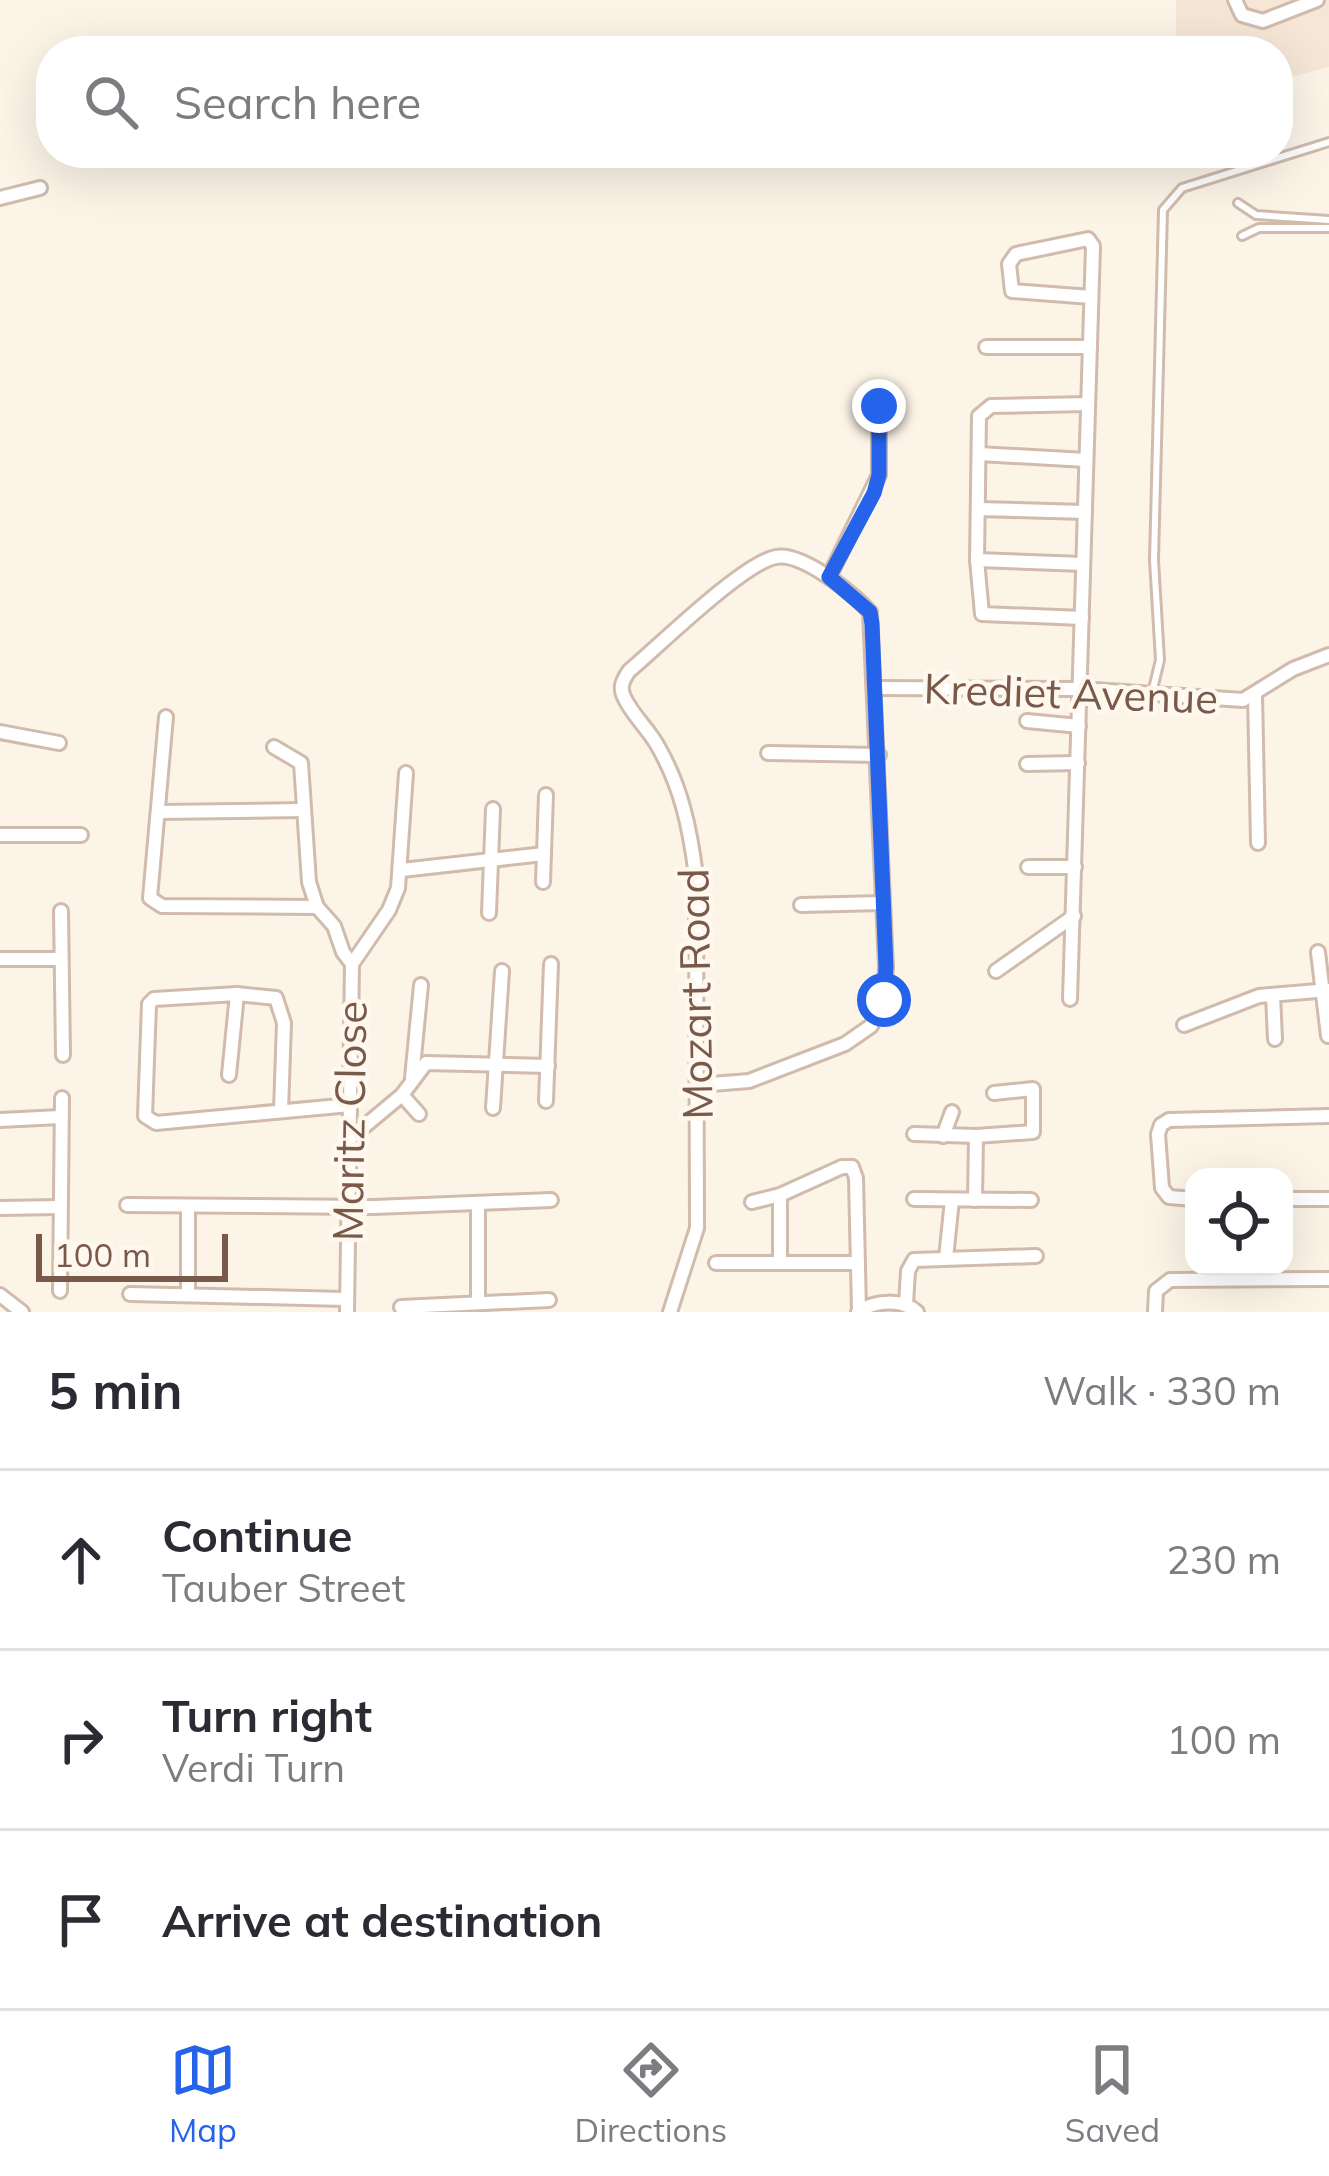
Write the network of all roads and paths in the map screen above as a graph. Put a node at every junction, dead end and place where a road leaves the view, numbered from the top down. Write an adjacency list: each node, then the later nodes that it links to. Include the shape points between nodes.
1 (1235, 0): 2 (street, via 1242,14 1263,21)
2 (1317, 0)
3 (1329, 142): 4 (lane)
4 (1293, 153)
5 (1246, 168): 27 (lane, via 1182,188 1163,209 1154,560 1160,660)
6 (40, 188): 7 (street)
7 (0, 198)
8 (1238, 203): 9 (lane, via 1256,215)
9 (1329, 224): 10 (lane)
10 (1242, 236)
11 (1091, 297): 11 (street, via 1088,239 1016,254 1009,264 1012,291); 13 (street)
12 (986, 347): 13 (street)
13 (1090, 347): 14 (street)
14 (1088, 404): 16 (street, via 984,410); 17 (street)
15 (879, 406): 22 (street, via 874,493)
16 (979, 454): 17 (street); 18 (street)
17 (1086, 460): 19 (street)
18 (978, 509): 19 (street); 20 (street)
19 (1085, 512): 21 (street)
20 (977, 560): 21 (street); 23 (street, via 982,614)
21 (1083, 564): 23 (street)
22 (829, 577): 25 (street, via 870,612); 79 (street, Mozart Road, via 791,558 758,565 629,671 621,689 668,764 690,828)
23 (1082, 618): 26 (street)
24 (1329, 656): 28 (street, Krediet Avenue)
25 (874, 688): 26 (street, Krediet Avenue); 36 (street)
26 (1079, 689): 27 (street, Krediet Avenue); 31 (street)
27 (1151, 694): 28 (street, Krediet Avenue)
28 (1255, 694): 46 (street)
29 (166, 717): 43 (street)
30 (1027, 721): 31 (street)
31 (1078, 727): 37 (street)
32 (0, 732): 33 (street)
33 (58, 743)
34 (274, 747): 42 (street, via 302,763)
35 (768, 753): 36 (street)
36 (879, 755): 53 (street)
37 (1078, 763): 38 (street); 50 (street)
38 (1028, 764)
39 (406, 773): 51 (street)
40 (546, 795): 47 (street)
41 (493, 809): 48 (street)
42 (303, 810): 43 (street); 55 (street)
43 (160, 812): 55 (street, via 155,904)
44 (0, 835): 45 (street)
45 (81, 835)
46 (1258, 843)
47 (544, 854): 48 (street); 52 (street)
48 (489, 860): 51 (street); 57 (street)
49 (1028, 867): 50 (street)
50 (1075, 867): 58 (street)
51 (402, 870): 62 (street, Maritz Close, via 389,910)
52 (542, 882)
53 (883, 903): 54 (street); 79 (street, via 884,1000 871,1026 749,1081)
54 (801, 904)
55 (317, 907): 62 (street)
56 (61, 910): 61 (street)
57 (489, 913)
58 (1074, 916): 65 (street); 70 (street)
59 (1318, 952): 67 (street)
60 (0, 959): 61 (street)
61 (61, 959): 74 (street)
62 (352, 964): 84 (street, Maritz Close)
63 (551, 964): 76 (street)
64 (502, 971): 75 (street)
65 (996, 971)
66 (422, 986): 78 (street)
67 (1326, 990): 69 (street); 72 (street)
68 (237, 994): 77 (street); 86 (street, via 267,995 282,1006); 86 (street, via 149,1004 145,1116 156,1123)
69 (1274, 995): 71 (street); 73 (street)
70 (1070, 999)
71 (1184, 1025)
72 (1328, 1036)
73 (1275, 1039)
74 (63, 1055)
75 (497, 1066): 76 (street); 78 (street, via 426,1063); 85 (street)
76 (548, 1066): 83 (street)
77 (229, 1076)
78 (412, 1079): 81 (street)
79 (699, 1085): 128 (street, Mozart Road, via 697,1228)
80 (994, 1093): 94 (street, via 1034,1089 1036,1125 1027,1135)
81 (402, 1096): 88 (street); 95 (street)
82 (62, 1098): 89 (street)
83 (546, 1101)
84 (350, 1105): 86 (street); 95 (street, Maritz Close)
85 (493, 1108)
86 (281, 1111)
87 (952, 1112): 93 (street)
88 (418, 1114)
89 (60, 1117): 91 (street); 108 (street)
90 (1329, 1117): 97 (street, via 1168,1120 1158,1134 1162,1188)
91 (0, 1120)
92 (914, 1134): 93 (street)
93 (943, 1136): 94 (street)
94 (976, 1136): 103 (street)
95 (348, 1141): 110 (street, Maritz Close)
96 (780, 1195): 105 (street); 115 (street); 116 (street, via 852,1167)
97 (1185, 1198)
98 (914, 1199): 102 (street)
99 (1293, 1199): 100 (street)
100 (1329, 1199)
101 (551, 1200): 106 (street)
102 (952, 1200): 103 (street); 113 (street)
103 (975, 1200): 104 (street)
104 (1031, 1200)
105 (752, 1202)
106 (478, 1203): 110 (street); 123 (street)
107 (127, 1205): 109 (street)
108 (60, 1207): 111 (street); 118 (street)
109 (188, 1207): 110 (street); 120 (street)
110 (348, 1207): 124 (street, Maritz Close)
111 (0, 1208)
112 (1036, 1256): 113 (street)
113 (946, 1258): 126 (street, via 909,1265)
114 (716, 1263): 115 (street)
115 (780, 1263): 116 (street)
116 (857, 1263): 129 (street)
117 (1329, 1279): 130 (street, via 1171,1280 1156,1291)
118 (61, 1291)
119 (130, 1294): 120 (street)
120 (188, 1294): 124 (street)
121 (0, 1295): 127 (street)
122 (549, 1300): 123 (street)
123 (478, 1303): 125 (street)
124 (346, 1306)
125 (401, 1307)
126 (912, 1308): 129 (street, via 873,1304)
127 (22, 1312)
128 (670, 1312)
129 (859, 1312)
130 (1155, 1312)

